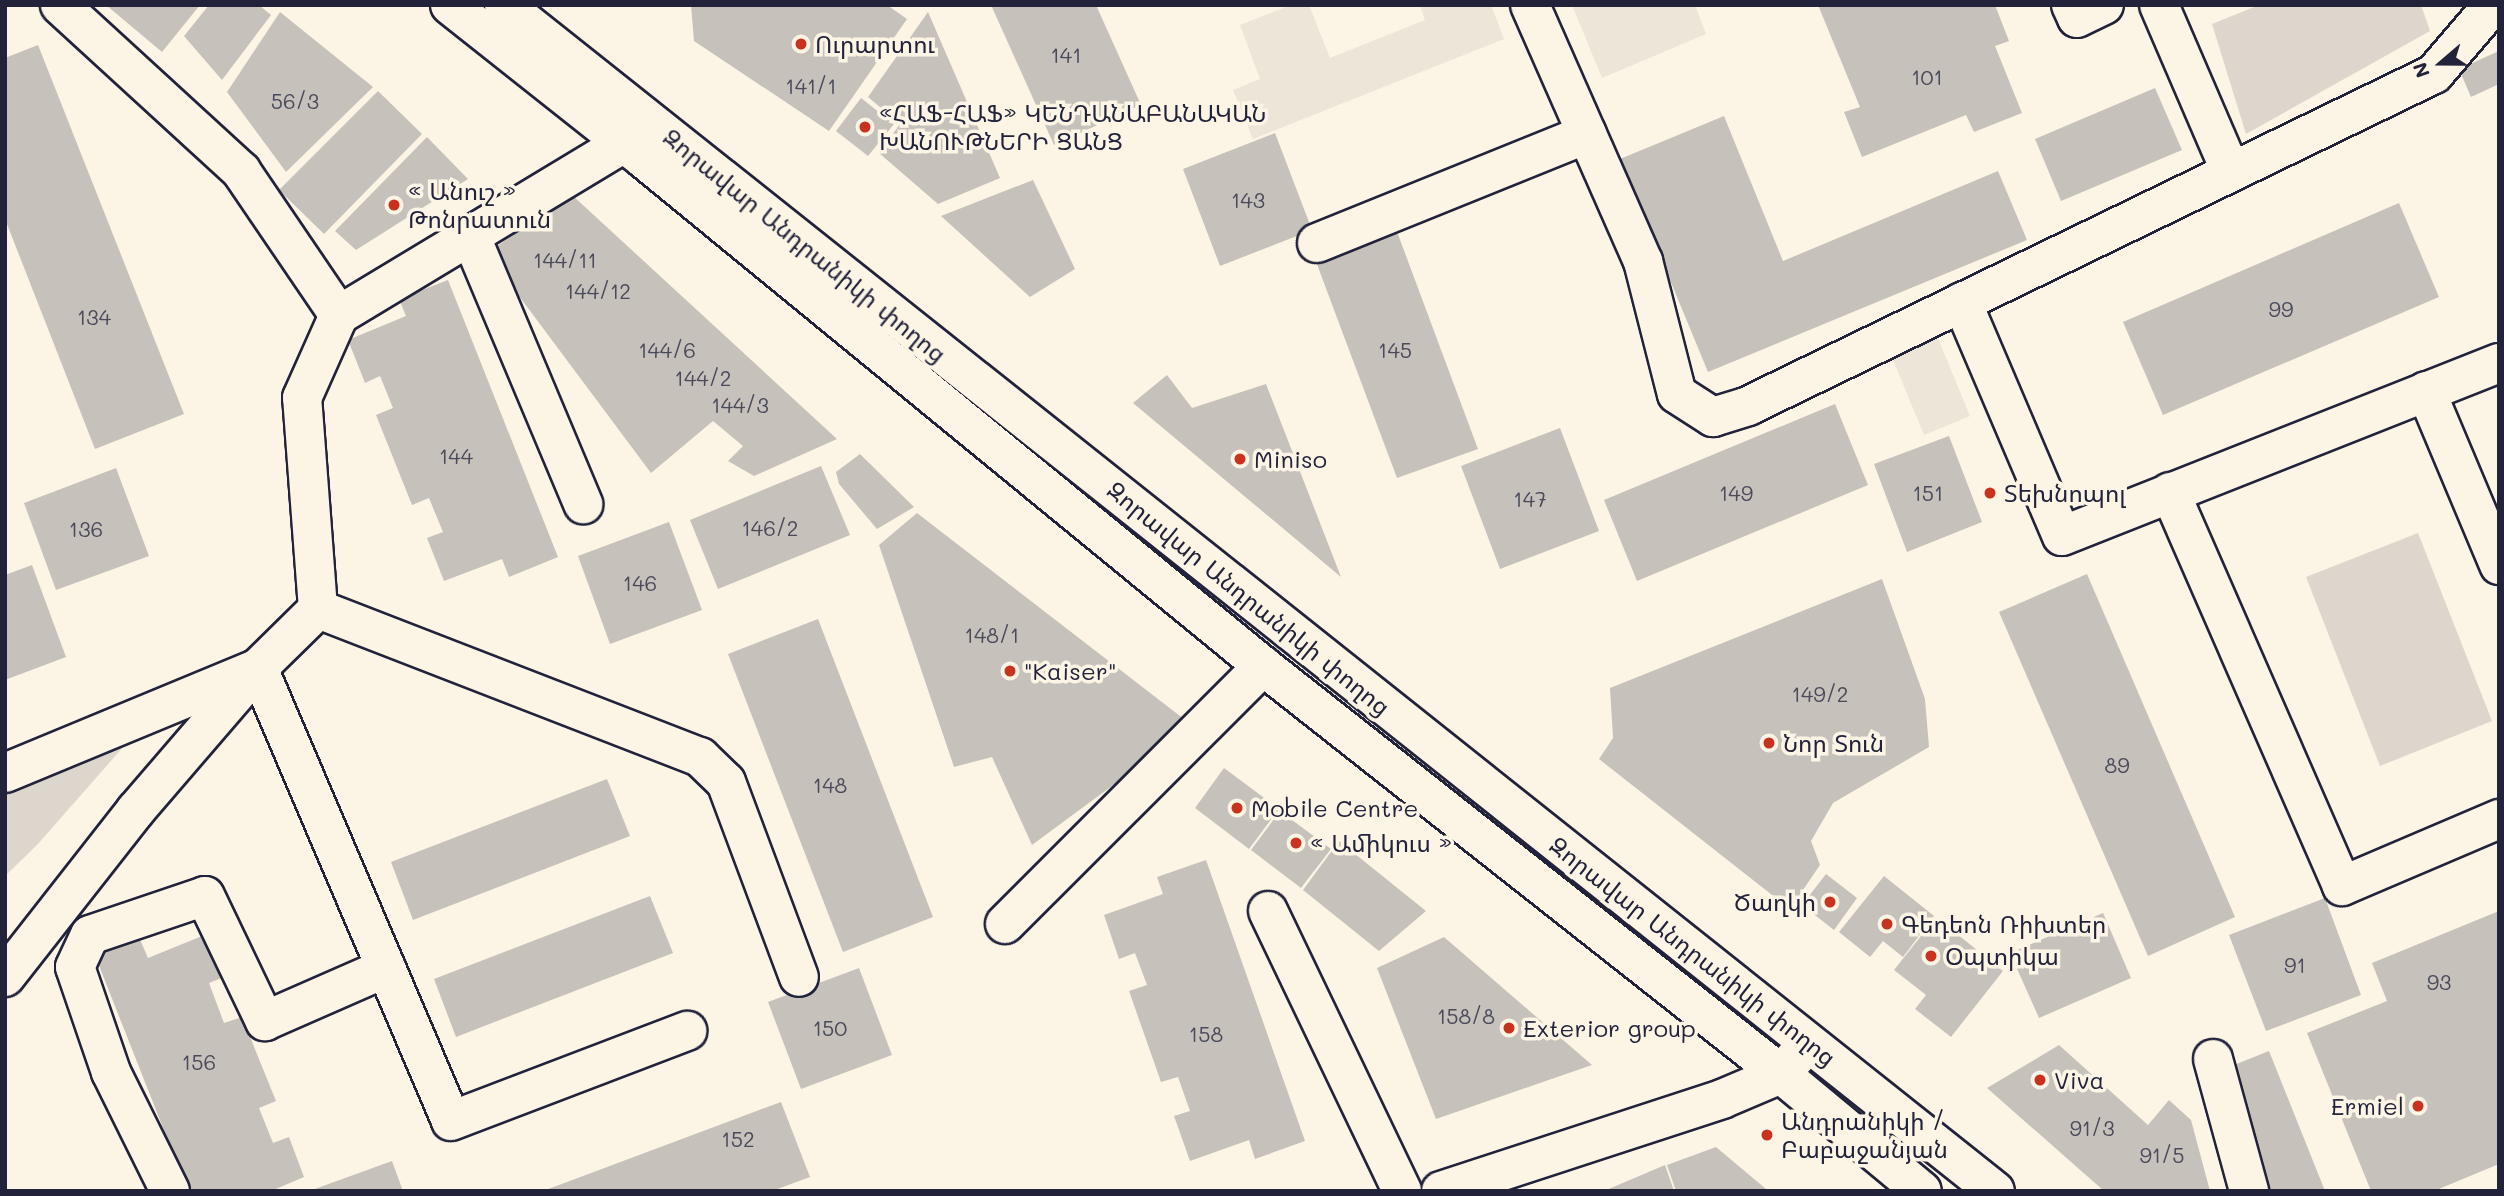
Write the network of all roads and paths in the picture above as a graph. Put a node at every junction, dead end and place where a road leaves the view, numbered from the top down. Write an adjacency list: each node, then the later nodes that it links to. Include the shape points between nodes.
1 (60, 5): 15 (main road, via 241,171)
2 (450, 5): 10 (main road, Զորավար Անդրանիկի փողոց)
3 (504, 5): 32 (main road, Զորավար Անդրանիկի փողոց)
4 (1530, 5): 9 (main road)
5 (2071, 5): 6 (main road, via 2077,18)
6 (2104, 5)
7 (2159, 5): 11 (main road)
8 (2493, 5): 11 (main road, via 2434,74)
9 (1587, 134): 13 (main road); 14 (main road, via 1643,261 1677,394 1713,417 1748,406)
10 (624, 143): 12 (main road); 22 (main road, Զորավար Անդրանիկի փողոց)
11 (2231, 172): 14 (main road)
12 (471, 237): 15 (main road); 19 (main road)
13 (1317, 243)
14 (1962, 302): 18 (main road, via 2062,536)
15 (339, 315): 21 (main road, via 302,398)
16 (2499, 363): 17 (main road)
17 (2426, 391): 18 (main road); 20 (main road)
18 (2170, 492): 25 (main road, via 2342,886)
19 (583, 504)
20 (2499, 565)
21 (318, 609): 23 (main road); 30 (main road, via 700,757 726,782)
22 (1264, 666): 27 (main road); 34 (main road, Զորավար Անդրանիկի փողոց)
23 (258, 668): 24 (main road); 28 (main road); 29 (main road, via 136,810)
24 (5, 773)
25 (2499, 820)
26 (1268, 911): 36 (main road)
27 (1005, 924)
28 (386, 968): 31 (main road, via 450,1121); 35 (main road, via 265,1021 205,896 90,935 75,967 111,1072)
29 (5, 977)
30 (799, 977)
31 (687, 1031)
32 (1808, 1043): 34 (main road); 39 (main road, Զորավար Անդրանիկի փողոց)
33 (2213, 1059): 40 (main road)
34 (1782, 1074): 37 (main road, via 1722,1099); 38 (main road, Զորավար Անդրանիկի փողոց)
35 (170, 1191)
36 (1402, 1191)
37 (1441, 1191)
38 (1922, 1191)
39 (1995, 1191)
40 (2249, 1191)

